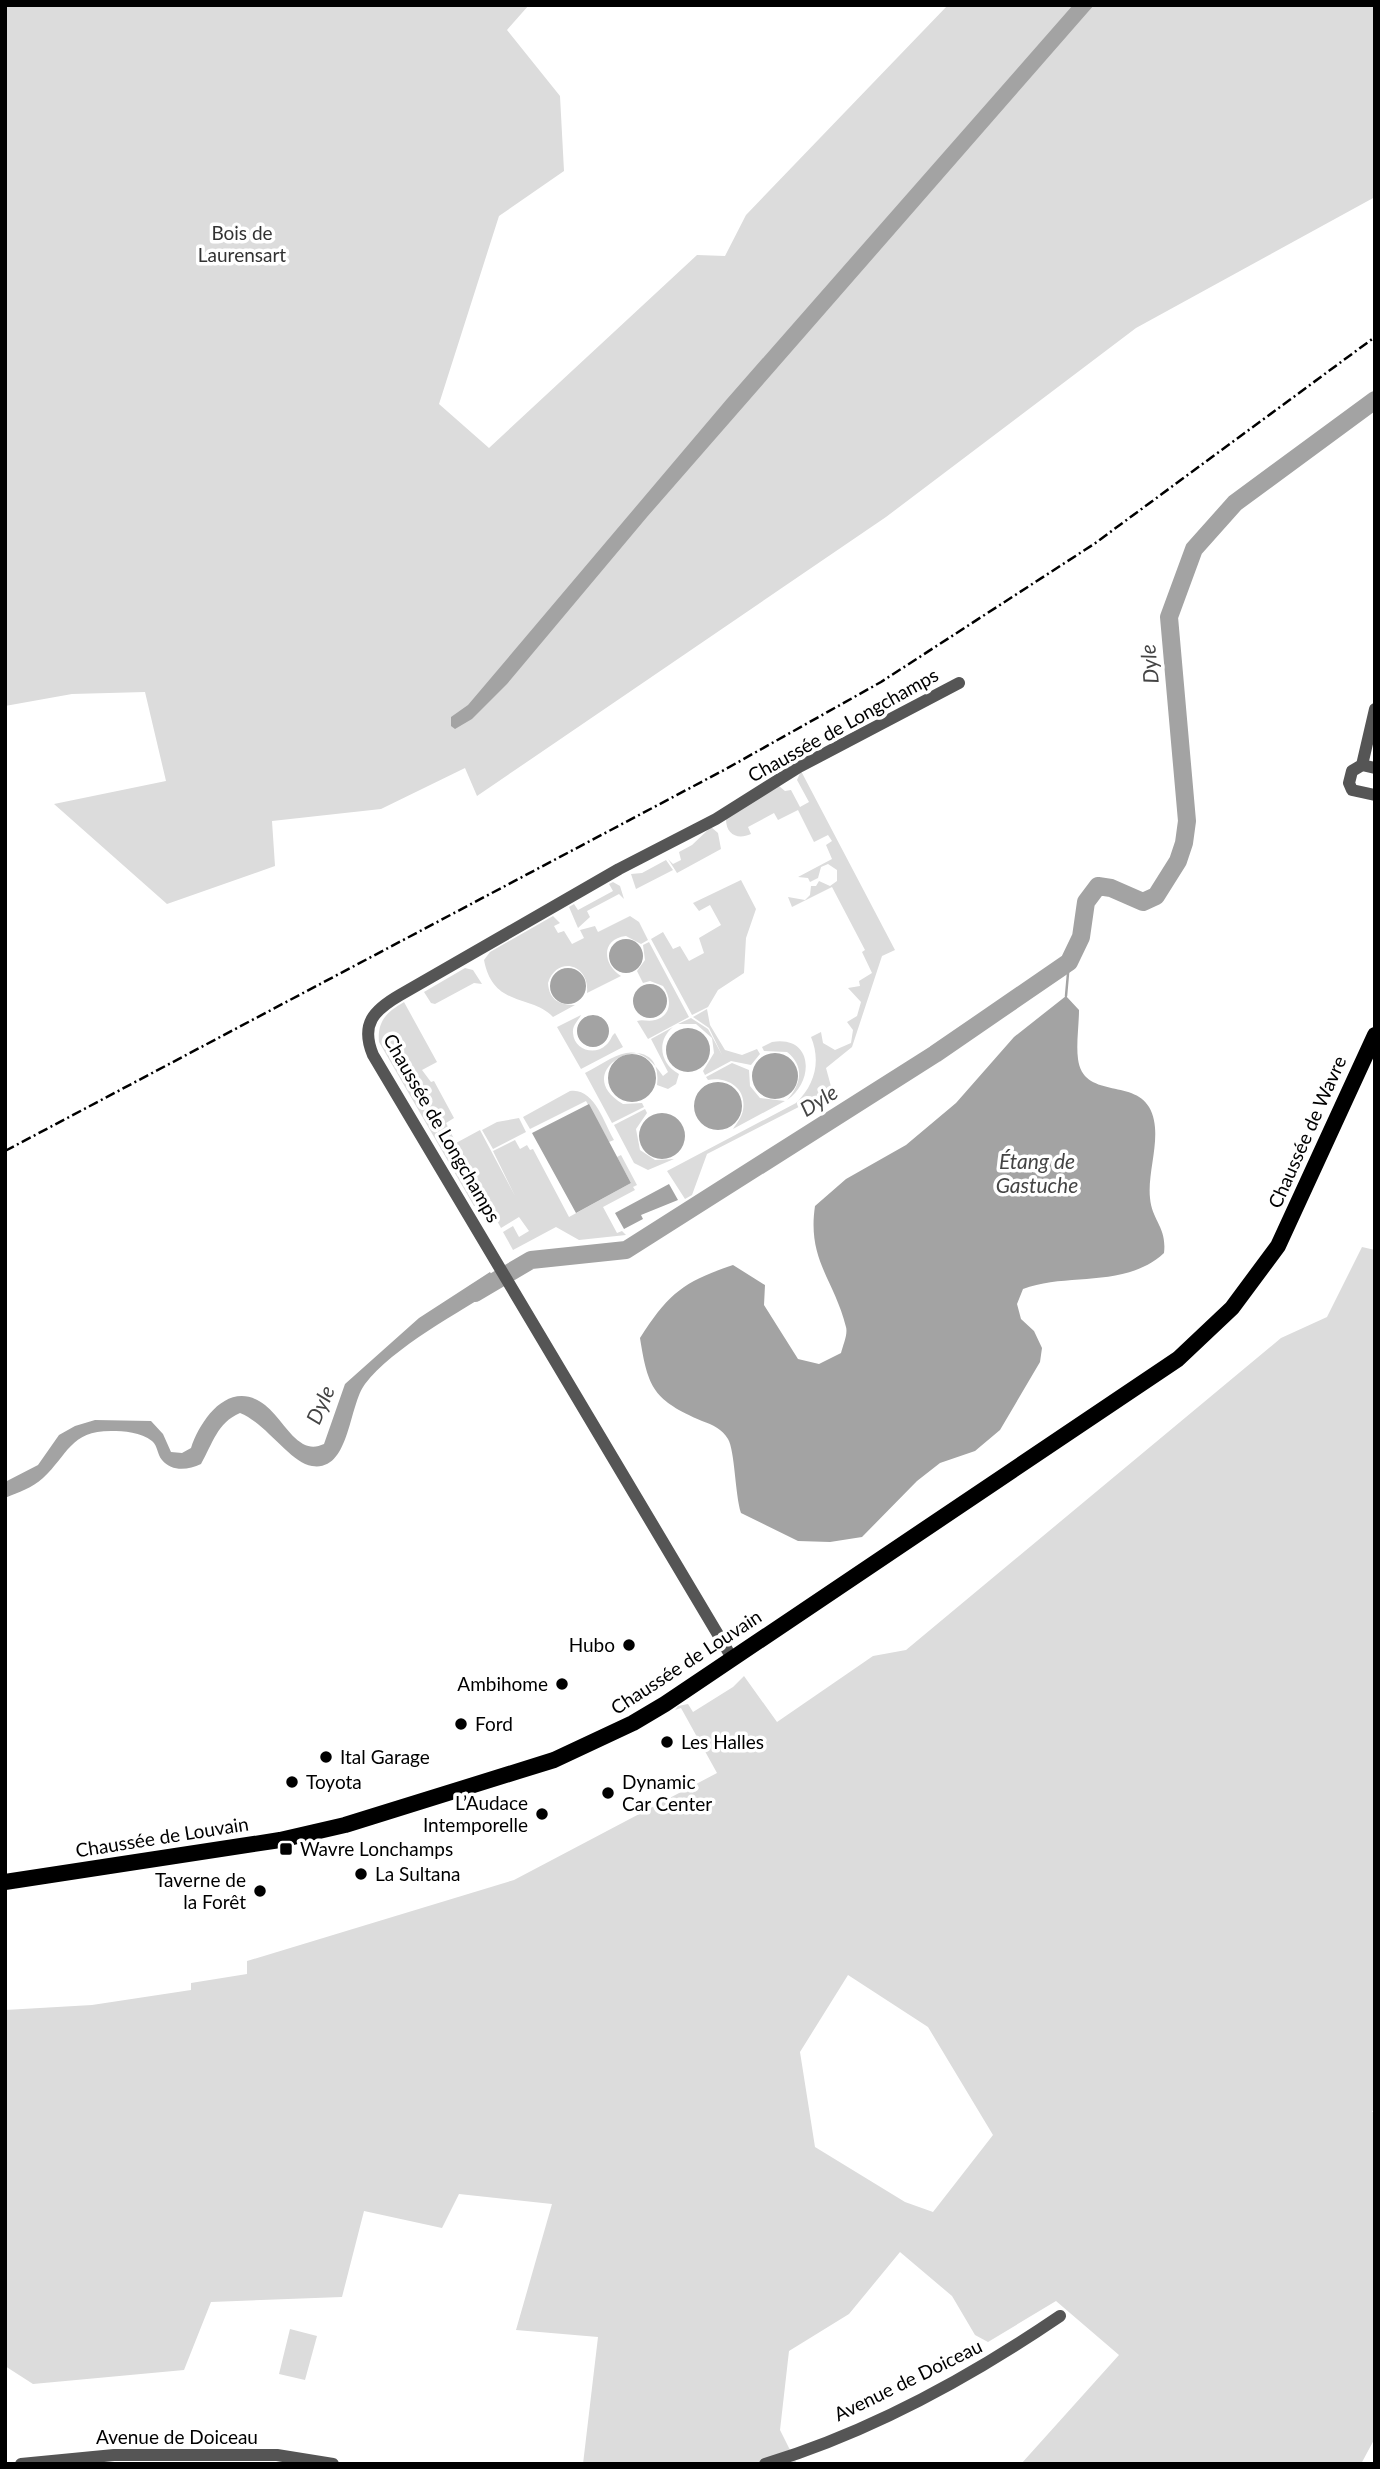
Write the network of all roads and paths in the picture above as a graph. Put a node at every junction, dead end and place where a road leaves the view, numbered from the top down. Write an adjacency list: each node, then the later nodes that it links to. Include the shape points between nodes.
1 (959, 683): 8 (street, Chaussée de Longchamps, via 619,869 376,1010 369,1021 373,1055)
2 (1375, 709): 3 (street)
3 (1372, 736): 4 (street)
4 (1368, 767): 5 (street, via 1352,771 1349,783 1352,790)
5 (1375, 796)
6 (1375, 1035): 7 (main road, Chaussée de Wavre)
7 (1278, 1246): 8 (main road, Chaussée de Louvain, via 1232,1308 1178,1359)
8 (732, 1658): 9 (main road, Chaussée de Louvain, via 650,1713 576,1751 423,1801 280,1840)
9 (5, 1882)
10 (1060, 2316): 13 (street, Avenue de Doiceau, via 973,2372 906,2407 802,2453)
11 (21, 2464): 12 (street, Avenue de Doiceau, via 114,2455 277,2455)
12 (333, 2464)
13 (765, 2464)

